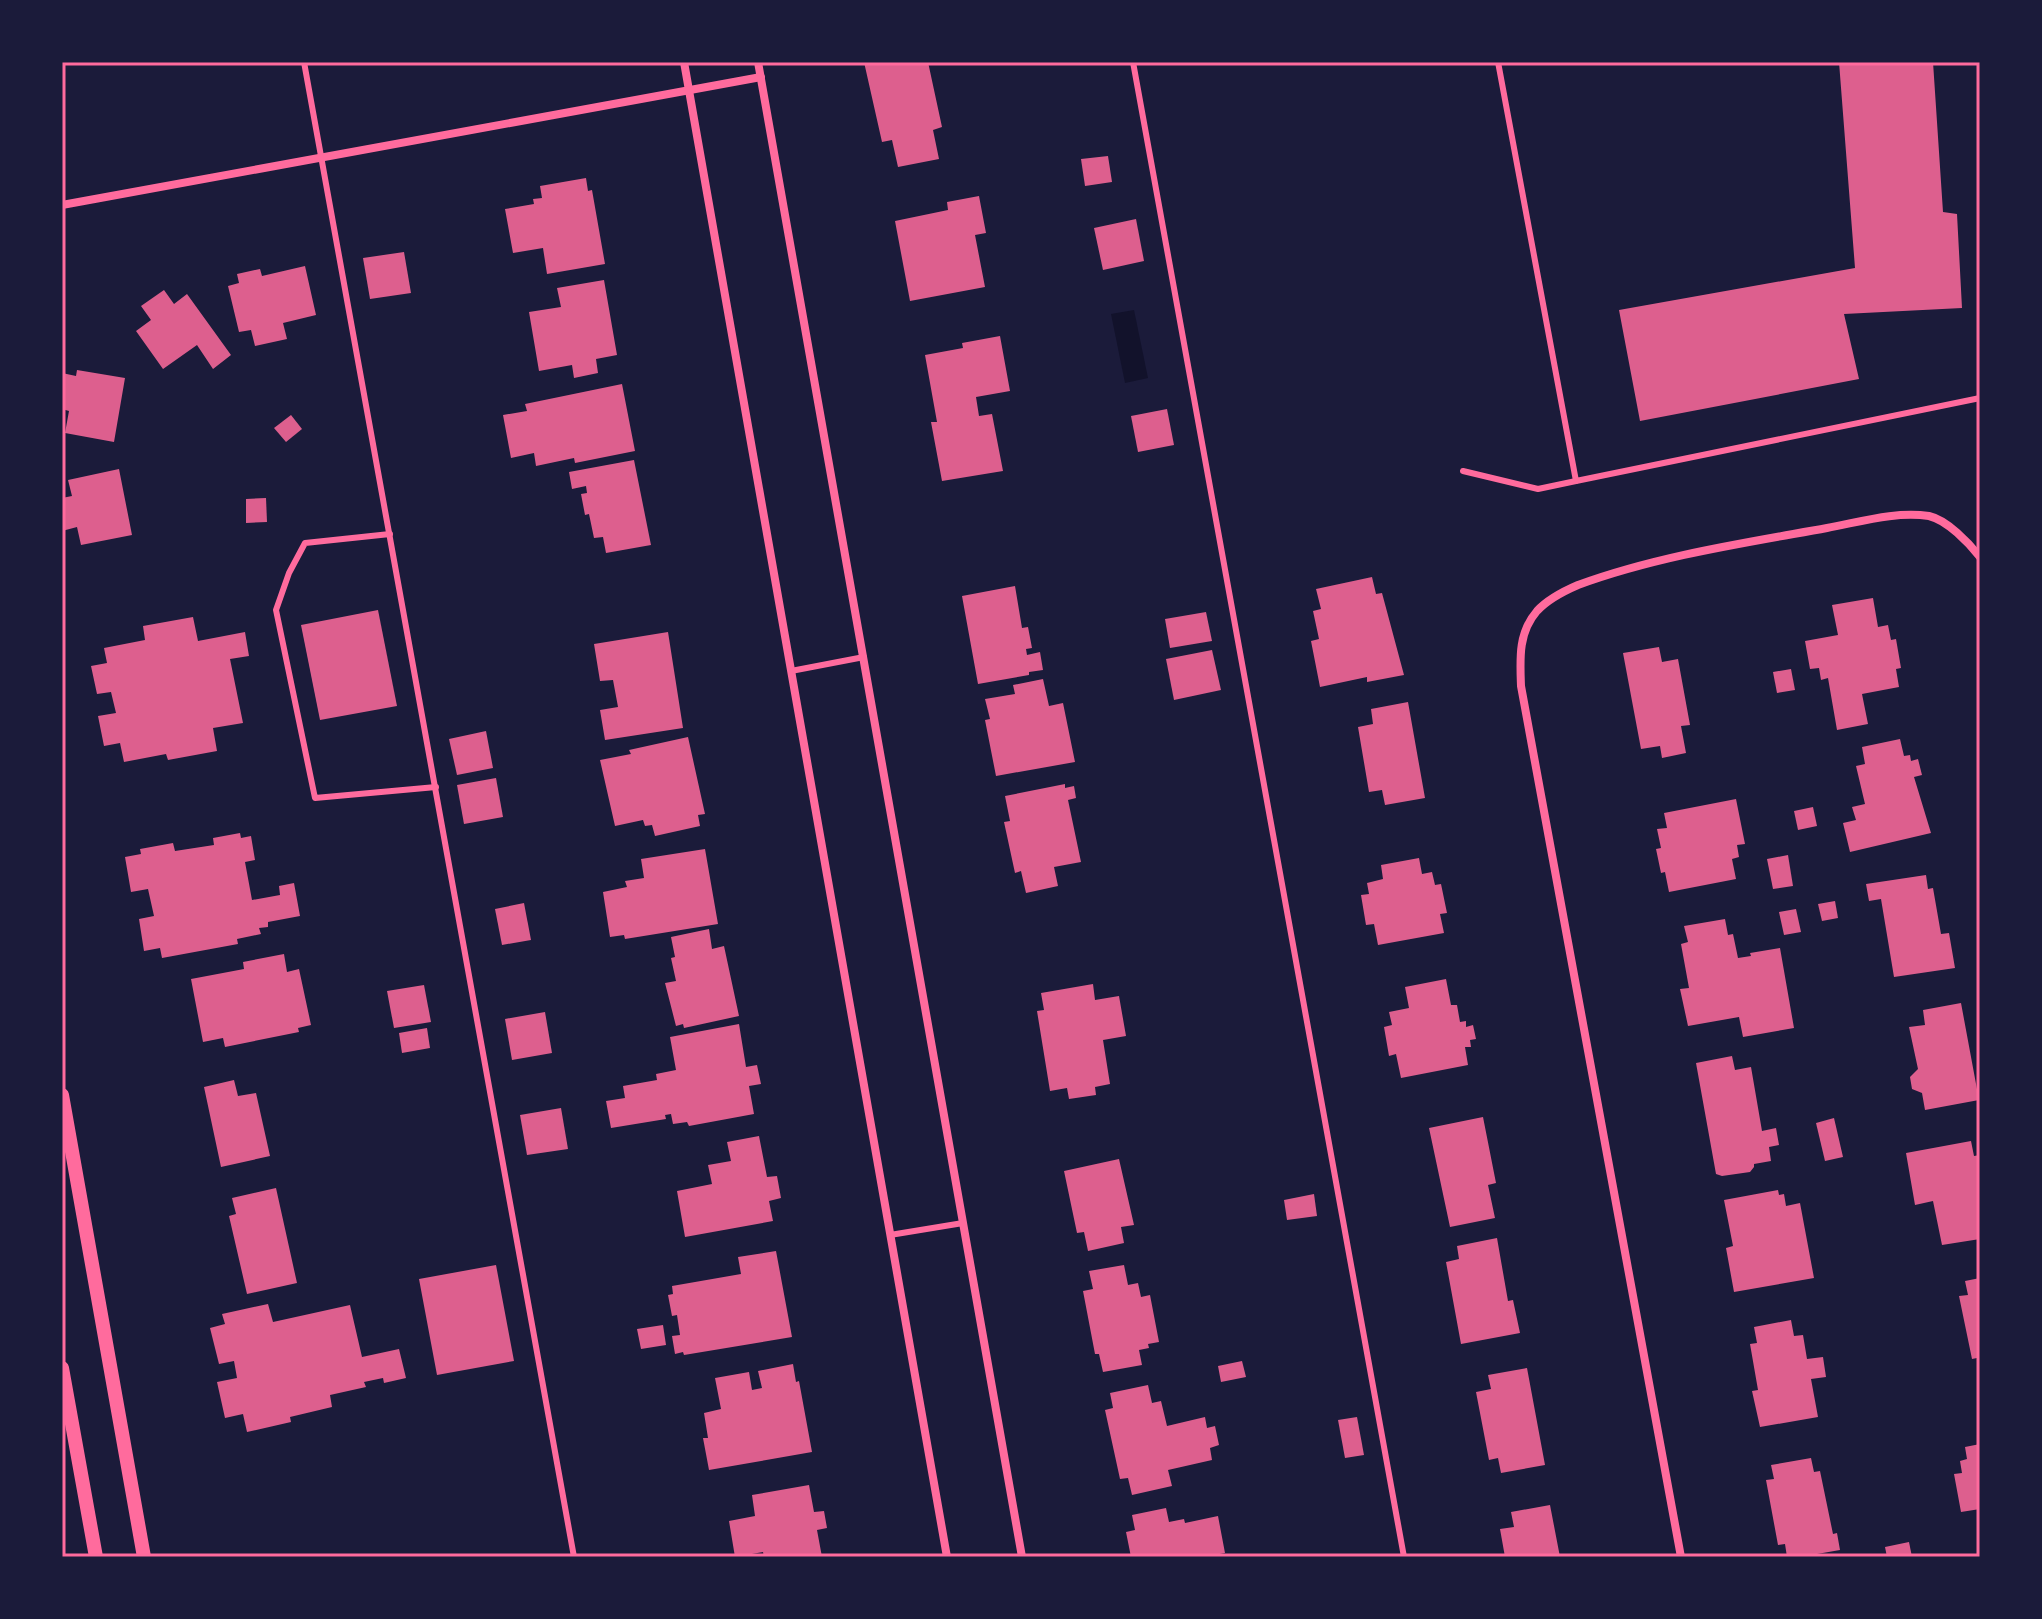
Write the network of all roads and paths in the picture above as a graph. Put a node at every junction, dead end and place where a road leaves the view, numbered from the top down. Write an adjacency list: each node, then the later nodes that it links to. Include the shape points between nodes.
1 (304, 62): 8 (lane)
2 (684, 62): 7 (street)
3 (758, 62): 6 (street)
4 (1133, 62): 27 (lane)
5 (1498, 62): 12 (lane)
6 (761, 77): 7 (street); 15 (street)
7 (689, 90): 8 (street); 16 (street)
8 (323, 158): 9 (street); 13 (lane)
9 (62, 205)
10 (1980, 398): 12 (lane)
11 (1463, 471): 12 (lane, via 1538,489)
12 (1576, 481)
13 (390, 534): 17 (lane); 17 (lane, via 305,543 276,610 315,798)
14 (1980, 557): 28 (street, via 1934,517 1908,513 1637,566 1556,595 1526,628 1520,649 1521,686)
15 (864, 657): 16 (lane); 19 (street)
16 (791, 671): 20 (street)
17 (436, 787): 24 (lane)
18 (62, 1095): 23 (street)
19 (963, 1223): 20 (lane); 26 (street)
20 (890, 1235): 25 (street)
21 (62, 1368): 22 (street)
22 (96, 1557)
23 (144, 1557)
24 (574, 1557)
25 (947, 1557)
26 (1022, 1557)
27 (1404, 1557)
28 (1681, 1557)

